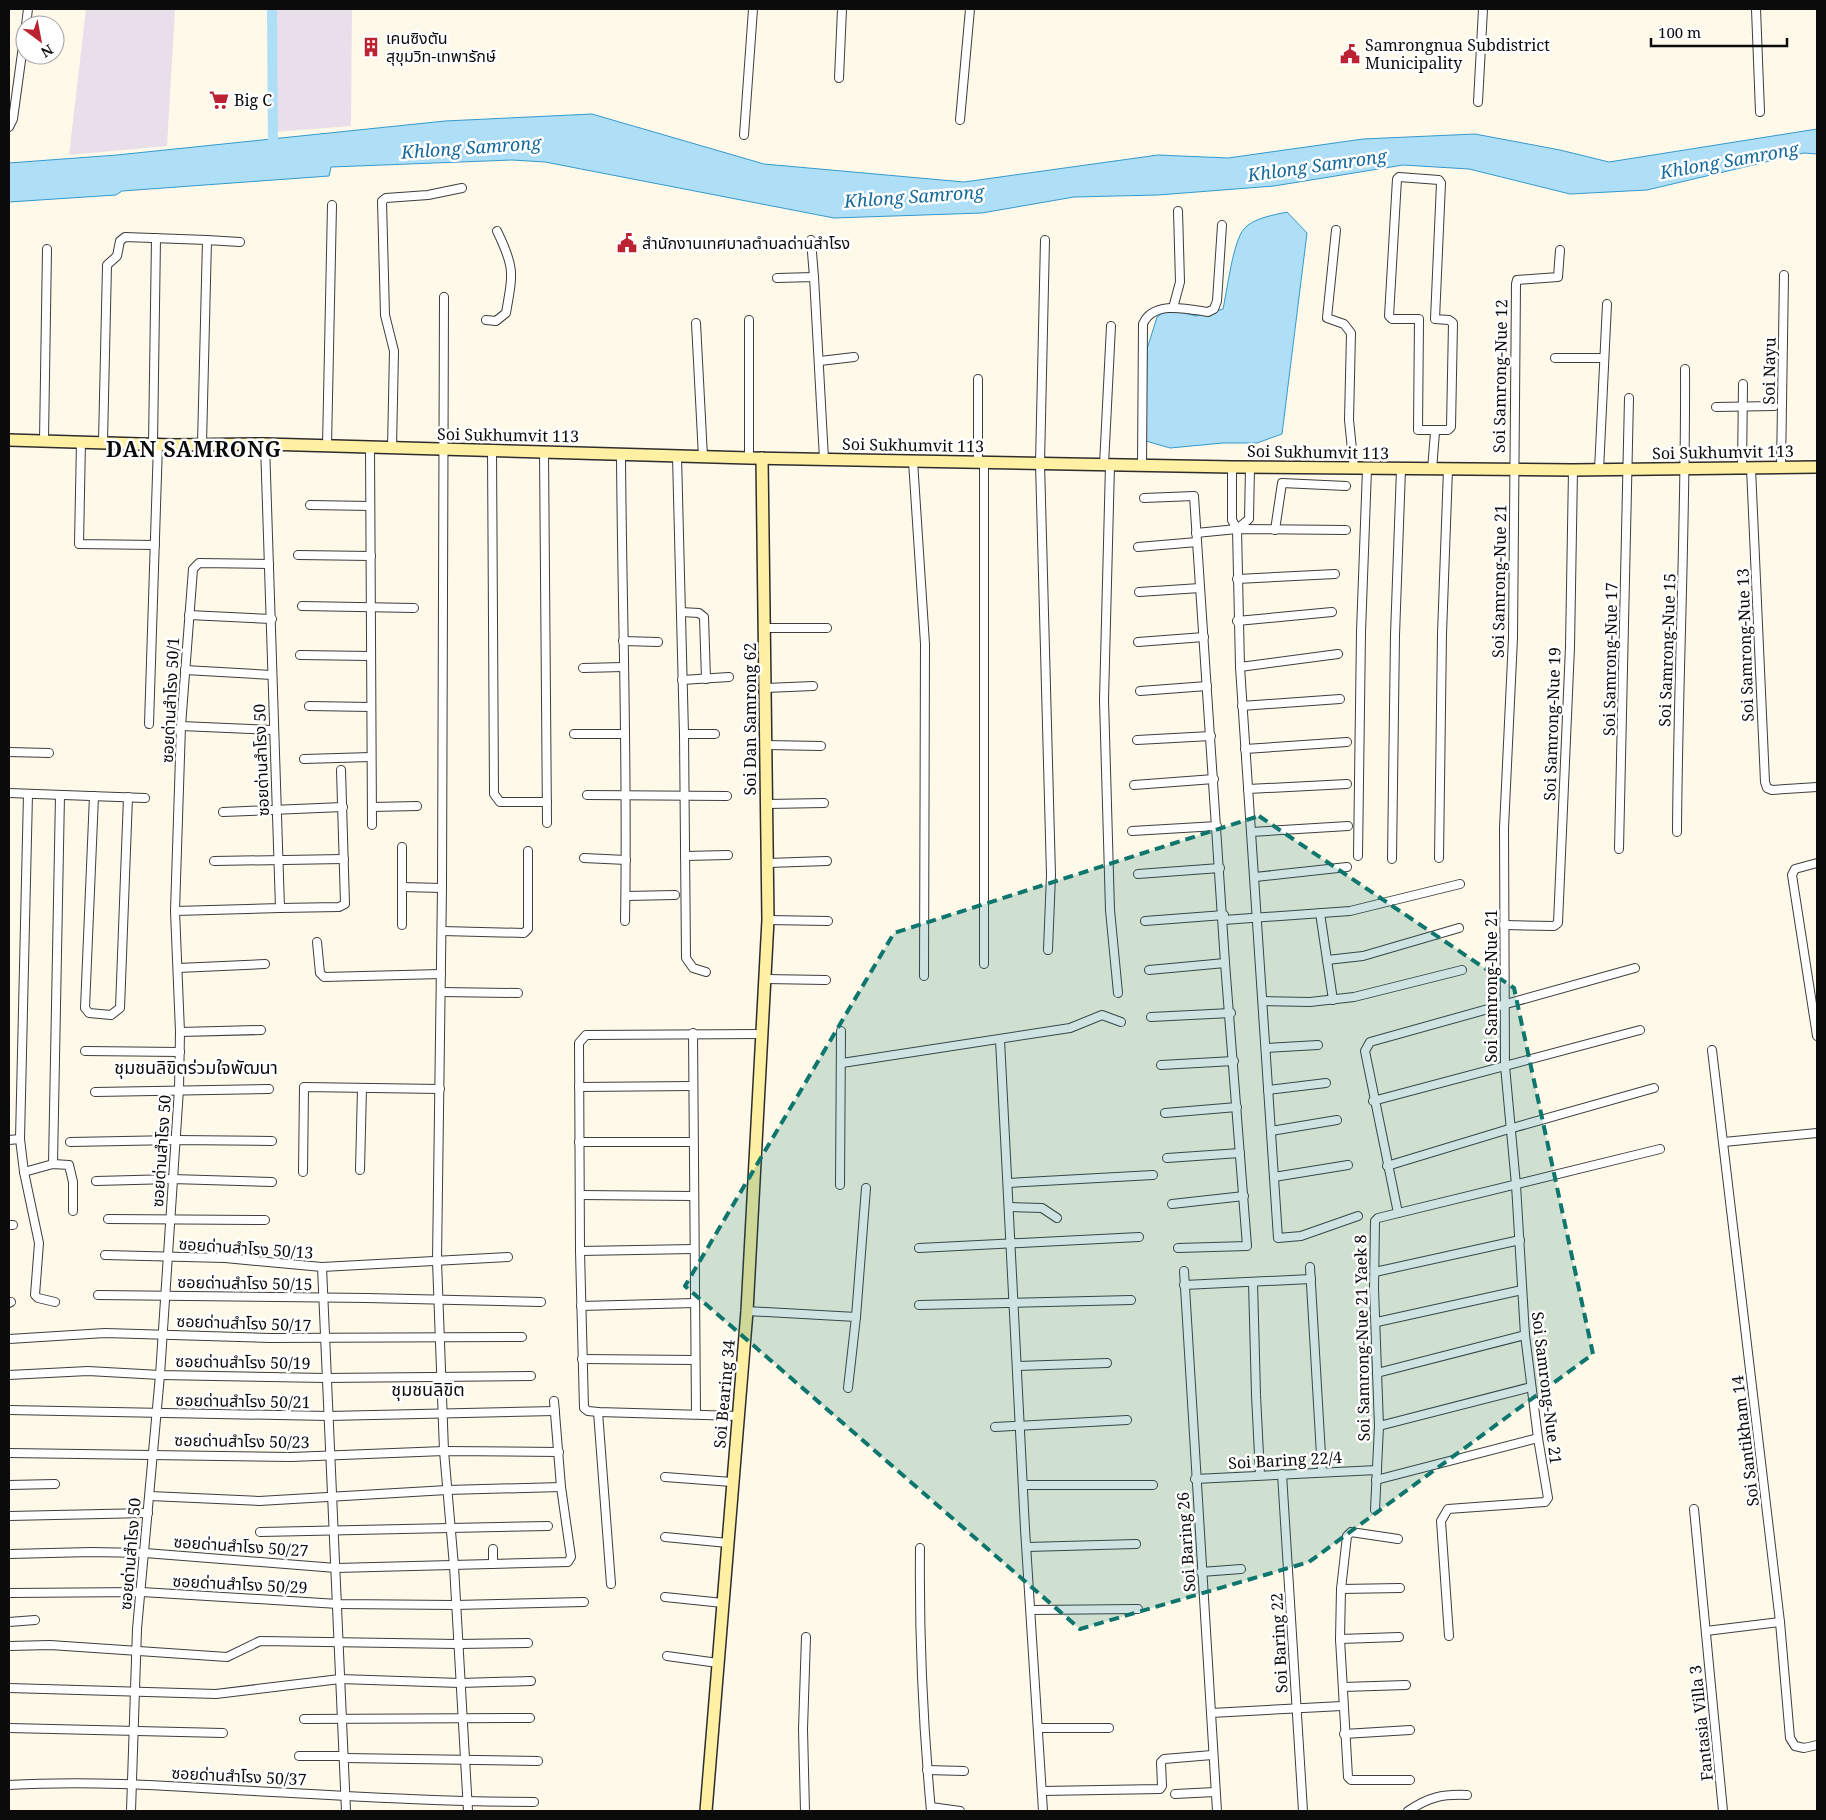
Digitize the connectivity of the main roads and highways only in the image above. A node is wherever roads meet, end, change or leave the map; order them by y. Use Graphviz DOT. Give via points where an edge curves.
graph roads {
  1 [pos="9,440"];
  2 [pos="762,458"];
  3 [pos="1817,467"];
  4 [pos="765,979"];
  5 [pos="706,1811"];
  1 -- 2 [label="main road, Soi Sukhumvit 113" via="492,449"];
  2 -- 3 [label="main road, Soi Sukhumvit 113" via="1432,470"];
  2 -- 4 [label="main road, Soi Dan Samrong 62" via="768,863"];
  4 -- 5 [label="main road, Soi Bearing 34" via="747,1312"];
}
